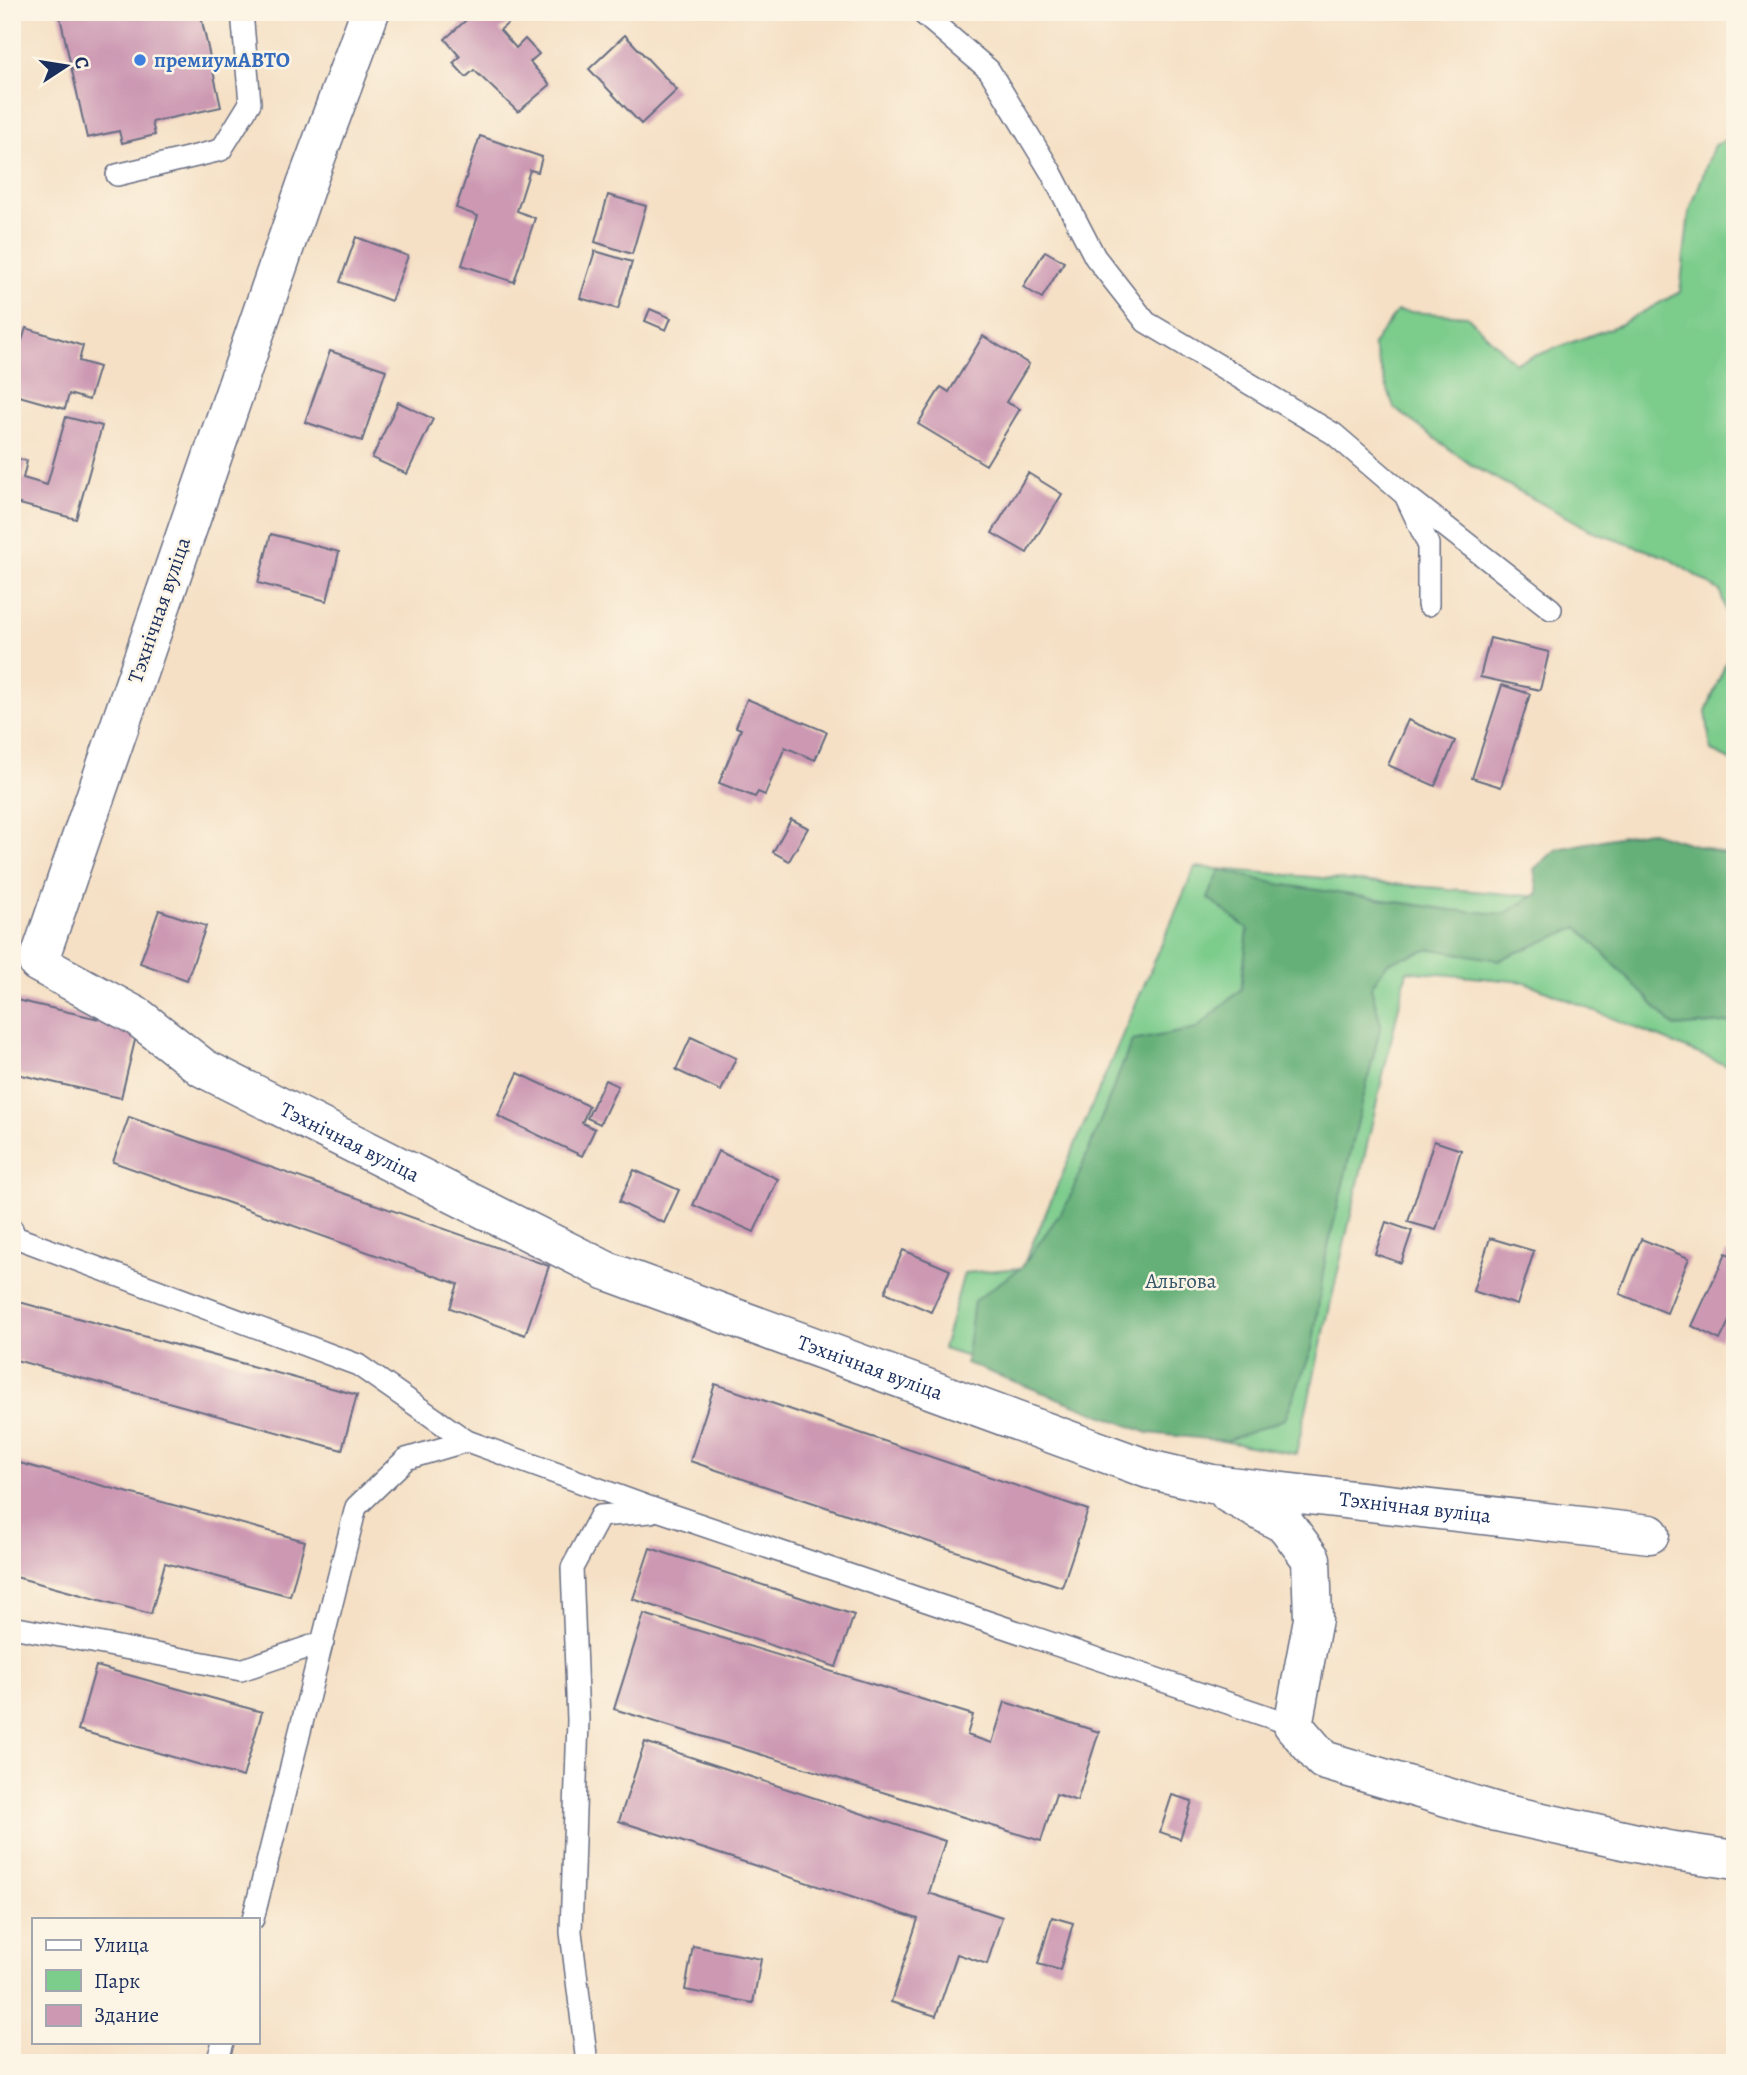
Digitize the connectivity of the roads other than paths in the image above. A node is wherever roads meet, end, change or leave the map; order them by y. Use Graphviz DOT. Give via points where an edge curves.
graph roads {
  1 [pos="242,12"];
  2 [pos="370,12"];
  3 [pos="921,12"];
  4 [pos="117,175"];
  5 [pos="1405,495"];
  6 [pos="1428,605"];
  7 [pos="1551,609"];
  8 [pos="25,958"];
  9 [pos="12,1229"];
  10 [pos="467,1441"];
  11 [pos="1212,1484"];
  12 [pos="660,1511"];
  13 [pos="1650,1534"];
  14 [pos="12,1627"];
  15 [pos="323,1642"];
  16 [pos="1293,1726"];
  17 [pos="1735,1860"];
  18 [pos="253,1918"];
  19 [pos="222,2044"];
  20 [pos="217,2063"];
  21 [pos="587,2063"];
  1 -- 4 [label="lane" via="250,103 221,150"];
  2 -- 8 [label="street, Тэхнічная вуліца"];
  3 -- 5 [label="lane" via="989,70 1051,172 1095,257 1146,322 1334,434"];
  5 -- 6 [label="lane" via="1428,544"];
  5 -- 7 [label="lane"];
  8 -- 11 [label="street, Тэхнічная вуліца" via="138,1017 203,1068 607,1271 1148,1469"];
  9 -- 10 [label="lane" via="15,1237 358,1365"];
  10 -- 12 [label="lane"];
  10 -- 15 [label="lane" via="406,1459 356,1507"];
  11 -- 13 [label="street, Тэхнічная вуліца"];
  11 -- 16 [label="street" via="1286,1525 1311,1559 1313,1619"];
  12 -- 16 [label="lane"];
  12 -- 21 [label="lane" via="600,1516 572,1568 578,1720 571,1932"];
  14 -- 15 [label="lane" via="241,1670"];
  15 -- 18 [label="lane"];
  16 -- 17 [label="street" via="1323,1760 1497,1812"];
  19 -- 20 [label="lane"];
}
